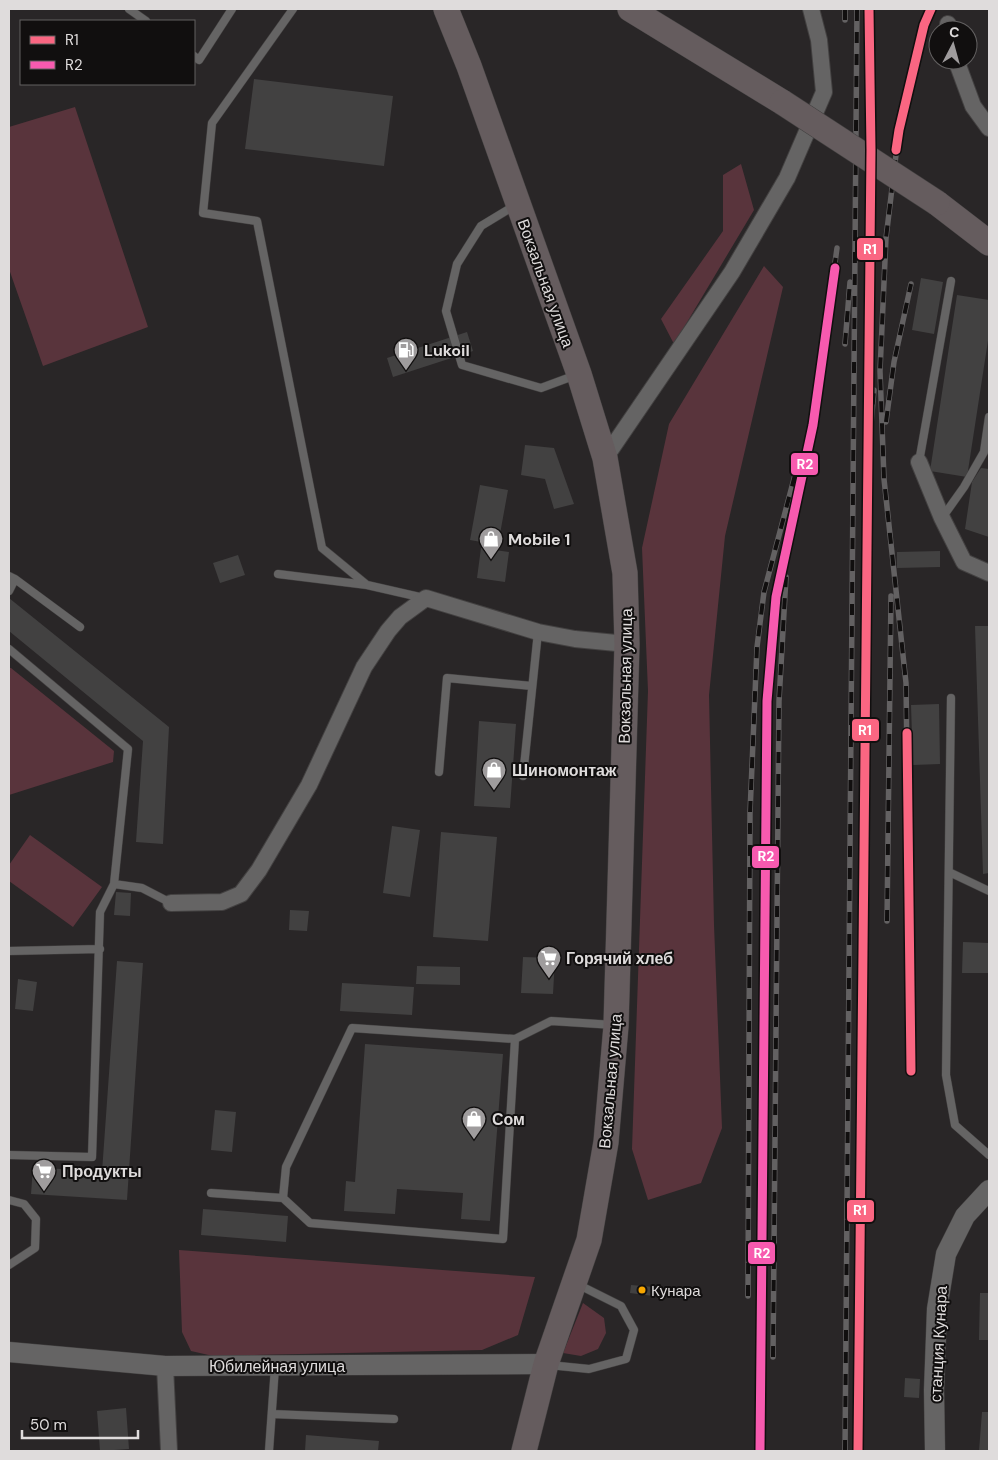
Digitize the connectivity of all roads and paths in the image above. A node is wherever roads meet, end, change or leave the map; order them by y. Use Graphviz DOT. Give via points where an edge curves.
graph roads {
  1 [pos="129,9"];
  2 [pos="232,9"];
  3 [pos="293,9"];
  4 [pos="446,9"];
  5 [pos="630,9"];
  6 [pos="812,9"];
  7 [pos="145,20"];
  8 [pos="195,57"];
  9 [pos="960,70"];
  10 [pos="989,128"];
  11 [pos="518,203"];
  12 [pos="989,243"];
  13 [pos="951,281"];
  14 [pos="579,374"];
  15 [pos="989,417"];
  16 [pos="605,458"];
  17 [pos="919,462"];
  18 [pos="942,518"];
  19 [pos="989,573"];
  20 [pos="278,574"];
  21 [pos="12,577"];
  22 [pos="367,585"];
  23 [pos="9,591"];
  24 [pos="426,598"];
  25 [pos="80,627"];
  26 [pos="538,632"];
  27 [pos="627,644"];
  28 [pos="9,650"];
  29 [pos="532,686"];
  30 [pos="951,698"];
  31 [pos="438,772"];
  32 [pos="523,776"];
  33 [pos="948,872"];
  34 [pos="114,884"];
  35 [pos="989,891"];
  36 [pos="171,903"];
  37 [pos="100,949"];
  38 [pos="9,951"];
  39 [pos="616,1026"];
  40 [pos="515,1038"];
  41 [pos="9,1155"];
  42 [pos="989,1156"];
  43 [pos="989,1190"];
  44 [pos="211,1194"];
  45 [pos="283,1198"];
  46 [pos="9,1200"];
  47 [pos="9,1265"];
  48 [pos="575,1283"];
  49 [pos="9,1352"];
  50 [pos="546,1364"];
  51 [pos="165,1366"];
  52 [pos="275,1367"];
  53 [pos="272,1414"];
  54 [pos="394,1419"];
  55 [pos="169,1451"];
  56 [pos="269,1451"];
  57 [pos="524,1451"];
  58 [pos="935,1451"];
  1 -- 7 [label="lane"];
  2 -- 8 [label="lane" via="199,60"];
  3 -- 22 [label="lane" via="212,123 203,213 257,221 322,548"];
  4 -- 11 [label="main road, Вокзальная улица" via="470,66"];
  5 -- 12 [label="main road, bridge" via="782,102 937,203"];
  6 -- 16 [label="street" via="824,92 787,178 732,272"];
  9 -- 10 [label="street" via="973,106"];
  11 -- 14 [label="main road, Вокзальная улица"];
  11 -- 14 [label="lane" via="481,226 457,264 446,311 462,365 541,388"];
  13 -- 17 [label="lane"];
  14 -- 16 [label="main road, Вокзальная улица"];
  15 -- 18 [label="lane" via="984,452"];
  16 -- 27 [label="main road, Вокзальная улица" via="625,573"];
  17 -- 18 [label="street"];
  18 -- 19 [label="street" via="964,562"];
  20 -- 22 [label="lane"];
  21 -- 23 [label="lane"];
  21 -- 25 [label="lane"];
  22 -- 24 [label="lane"];
  24 -- 26 [label="street"];
  24 -- 36 [label="street" via="400,617 364,666 309,785 259,870 241,894 222,902"];
  26 -- 27 [label="street"];
  26 -- 29 [label="lane"];
  27 -- 39 [label="main road, Вокзальная улица"];
  28 -- 34 [label="lane" via="128,749"];
  29 -- 31 [label="lane" via="447,678"];
  29 -- 32 [label="lane"];
  30 -- 33 [label="lane"];
  33 -- 35 [label="lane"];
  33 -- 42 [label="lane" via="946,1075 955,1125"];
  34 -- 36 [label="lane" via="142,888"];
  34 -- 37 [label="lane" via="100,912"];
  37 -- 38 [label="lane"];
  37 -- 41 [label="lane" via="92,1157"];
  39 -- 40 [label="lane" via="551,1021"];
  39 -- 48 [label="main road, Вокзальная улица" via="600,1186 589,1240"];
  40 -- 45 [label="lane" via="352,1028 286,1167"];
  40 -- 45 [label="lane" via="503,1239 310,1224"];
  43 -- 58 [label="street, станция Кунара" via="965,1216 946,1254 937,1309"];
  44 -- 45 [label="lane"];
  46 -- 47 [label="lane" via="24,1204 36,1219 35,1248"];
  48 -- 50 [label="main road, Вокзальная улица"];
  48 -- 50 [label="lane" via="621,1306 634,1330 626,1359 589,1369"];
  49 -- 51 [label="street, Юбилейная улица"];
  50 -- 52 [label="street, Юбилейная улица"];
  50 -- 57 [label="main road, Вокзальная улица"];
  51 -- 52 [label="street, Юбилейная улица"];
  51 -- 55 [label="street"];
  52 -- 53 [label="lane"];
  53 -- 54 [label="lane"];
  53 -- 56 [label="lane"];
}
